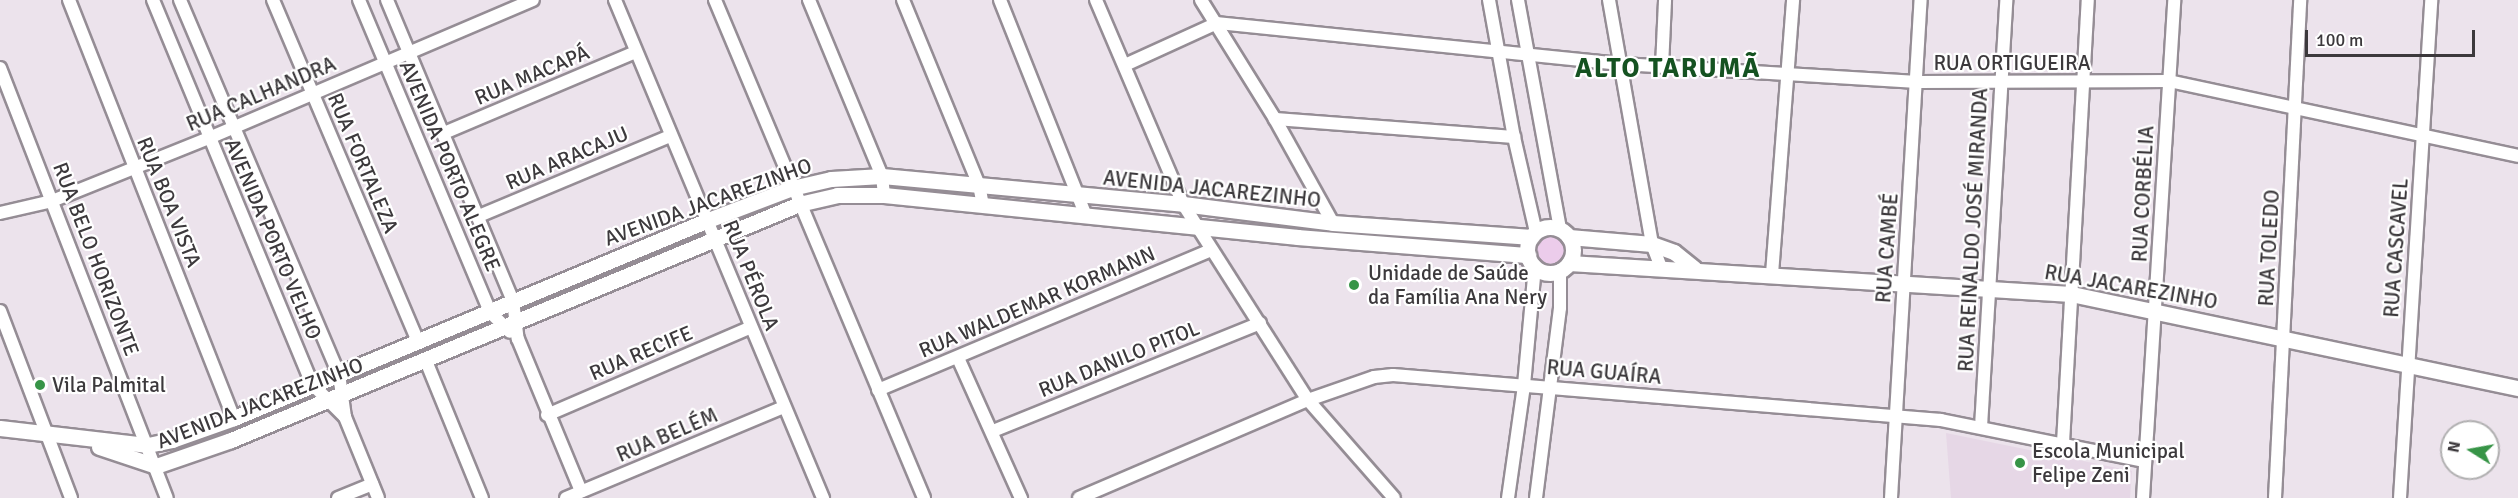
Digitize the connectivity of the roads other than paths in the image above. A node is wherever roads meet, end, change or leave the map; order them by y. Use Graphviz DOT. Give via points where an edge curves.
graph roads {
  1 [pos="69,0"];
  2 [pos="153,0"];
  3 [pos="180,0"];
  4 [pos="273,0"];
  5 [pos="359,0"];
  6 [pos="387,0"];
  7 [pos="533,0"];
  8 [pos="615,0"];
  9 [pos="716,0"];
  10 [pos="809,0"];
  11 [pos="903,0"];
  12 [pos="1000,0"];
  13 [pos="1096,0"];
  14 [pos="1201,0"];
  15 [pos="1489,0"];
  16 [pos="1518,0"];
  17 [pos="1609,0"];
  18 [pos="1665,0"];
  19 [pos="1793,0"];
  20 [pos="1921,0"];
  21 [pos="2006,0"];
  22 [pos="2088,0"];
  23 [pos="2174,0"];
  24 [pos="2300,0"];
  25 [pos="2431,0"];
  26 [pos="1217,23"];
  27 [pos="636,52"];
  28 [pos="1499,52"];
  29 [pos="410,53"];
  30 [pos="1528,54"];
  31 [pos="386,63"];
  32 [pos="1622,64"];
  33 [pos="1125,65"];
  34 [pos="1662,67"];
  35 [pos="0,68"];
  36 [pos="1788,72"];
  37 [pos="2169,81"];
  38 [pos="1917,82"];
  39 [pos="2001,84"];
  40 [pos="2083,84"];
  41 [pos="311,93"];
  42 [pos="2294,108"];
  43 [pos="1275,119"];
  44 [pos="234,127"];
  45 [pos="444,133"];
  46 [pos="2423,133"];
  47 [pos="670,136"];
  48 [pos="1514,137"];
  49 [pos="209,138"];
  50 [pos="2518,156"];
  51 [pos="134,168"];
  52 [pos="882,177"];
  53 [pos="979,185"];
  54 [pos="792,188"];
  55 [pos="884,195"];
  56 [pos="1080,196"];
  57 [pos="52,201"];
  58 [pos="799,204"];
  59 [pos="1183,204"];
  60 [pos="983,205"];
  61 [pos="0,213"];
  62 [pos="479,216"];
  63 [pos="1086,216"];
  64 [pos="708,220"];
  65 [pos="1333,223"];
  66 [pos="1197,226"];
  67 [pos="1565,233"];
  68 [pos="1534,234"];
  69 [pos="716,240"];
  70 [pos="1652,244"];
  71 [pos="1211,250"];
  72 [pos="1531,261"];
  73 [pos="1564,266"];
  74 [pos="1661,267"];
  75 [pos="1694,268"];
  76 [pos="1772,274"];
  77 [pos="1904,285"];
  78 [pos="1991,288"];
  79 [pos="2071,294"];
  80 [pos="513,301"];
  81 [pos="2157,310"];
  82 [pos="490,312"];
  83 [pos="1,316"];
  84 [pos="1260,323"];
  85 [pos="511,325"];
  86 [pos="750,327"];
  87 [pos="2284,339"];
  88 [pos="418,341"];
  89 [pos="958,358"];
  90 [pos="426,361"];
  91 [pos="2408,364"];
  92 [pos="339,374"];
  93 [pos="312,384"];
  94 [pos="1524,385"];
  95 [pos="1552,388"];
  96 [pos="2518,388"];
  97 [pos="878,390"];
  98 [pos="334,397"];
  99 [pos="1308,400"];
  100 [pos="784,407"];
  101 [pos="547,415"];
  102 [pos="1895,415"];
  103 [pos="234,418"];
  104 [pos="1981,427"];
  105 [pos="0,428"];
  106 [pos="993,431"];
  107 [pos="46,434"];
  108 [pos="71,437"];
  109 [pos="2062,443"];
  110 [pos="148,445"];
  111 [pos="2145,461"];
  112 [pos="156,466"];
  113 [pos="372,484"];
  114 [pos="581,491"];
  115 [pos="71,498"];
  116 [pos="167,498"];
  117 [pos="338,498"];
  118 [pos="378,498"];
  119 [pos="482,498"];
  120 [pos="566,498"];
  121 [pos="823,498"];
  122 [pos="924,498"];
  123 [pos="1021,498"];
  124 [pos="1079,498"];
  125 [pos="1394,498"];
  126 [pos="1508,498"];
  127 [pos="1536,498"];
  128 [pos="1891,498"];
  129 [pos="2143,498"];
  130 [pos="2275,498"];
  131 [pos="2400,498"];
  1 -- 51 [label="street, RUA BOA VISTA"];
  2 -- 49 [label="street, AVENIDA PORTO VELHO"];
  3 -- 44 [label="street, AVENIDA PORTO VELHO"];
  4 -- 41 [label="street, RUA FORTALEZA"];
  5 -- 31 [label="street, AVENIDA PORTO ALEGRE"];
  6 -- 29 [label="street, AVENIDA PORTO ALEGRE"];
  7 -- 29 [label="street, RUA CALHANDRA"];
  8 -- 27 [label="street, RUA PÉROLA"];
  9 -- 54 [label="street"];
  10 -- 52 [label="street"];
  11 -- 53 [label="street"];
  12 -- 56 [label="street"];
  13 -- 33 [label="street"];
  14 -- 26 [label="street"];
  15 -- 28 [label="street"];
  16 -- 30 [label="street"];
  17 -- 32 [label="street"];
  18 -- 34 [label="street"];
  19 -- 36 [label="street"];
  20 -- 38 [label="street, RUA CAMBÉ"];
  21 -- 39 [label="street, RUA REINALDO JOSÉ MIRANDA"];
  22 -- 40 [label="street"];
  23 -- 37 [label="street, RUA CORBÉLIA"];
  24 -- 42 [label="street, RUA TOLEDO"];
  25 -- 46 [label="street, RUA CASCAVEL"];
  26 -- 28 [label="street, RUA ORTIGUEIRA"];
  26 -- 33 [label="street"];
  26 -- 43 [label="street"];
  27 -- 45 [label="street, RUA MACAPÁ"];
  27 -- 47 [label="street, RUA PÉROLA"];
  28 -- 30 [label="street, RUA ORTIGUEIRA"];
  28 -- 48 [label="street"];
  29 -- 31 [label="street, RUA CALHANDRA"];
  29 -- 45 [label="street, AVENIDA PORTO ALEGRE"];
  30 -- 32 [label="street, RUA ORTIGUEIRA"];
  30 -- 67 [label="street"];
  31 -- 41 [label="street, RUA CALHANDRA"];
  31 -- 82 [label="street, AVENIDA PORTO ALEGRE"];
  32 -- 34 [label="street, RUA ORTIGUEIRA"];
  32 -- 70 [label="street"];
  33 -- 59 [label="street"];
  34 -- 36 [label="street, RUA ORTIGUEIRA"];
  35 -- 57 [label="street, RUA BELO HORIZONTE"];
  36 -- 38 [label="street, RUA ORTIGUEIRA"];
  36 -- 76 [label="street"];
  37 -- 40 [label="street, RUA ORTIGUEIRA"];
  37 -- 42 [label="street, RUA ORTIGUEIRA"];
  37 -- 81 [label="street, RUA CORBÉLIA"];
  38 -- 39 [label="street, RUA ORTIGUEIRA"];
  38 -- 77 [label="street, RUA CAMBÉ"];
  39 -- 40 [label="street, RUA ORTIGUEIRA"];
  39 -- 78 [label="street, RUA REINALDO JOSÉ MIRANDA"];
  40 -- 79 [label="street"];
  41 -- 44 [label="street, RUA CALHANDRA"];
  41 -- 88 [label="street, RUA FORTALEZA"];
  42 -- 46 [label="street, RUA ORTIGUEIRA"];
  42 -- 87 [label="street, RUA TOLEDO"];
  43 -- 48 [label="street"];
  43 -- 65 [label="street"];
  44 -- 49 [label="street, RUA CALHANDRA"];
  44 -- 92 [label="street, AVENIDA PORTO VELHO"];
  45 -- 62 [label="street, AVENIDA PORTO ALEGRE"];
  46 -- 50 [label="street, RUA ORTIGUEIRA"];
  46 -- 91 [label="street, RUA CASCAVEL"];
  47 -- 62 [label="street, RUA ARACAJU"];
  47 -- 64 [label="street, RUA PÉROLA"];
  48 -- 68 [label="street"];
  49 -- 51 [label="street, RUA CALHANDRA"];
  49 -- 93 [label="street, AVENIDA PORTO VELHO"];
  51 -- 57 [label="street, RUA CALHANDRA"];
  51 -- 103 [label="street, RUA BOA VISTA"];
  52 -- 53 [label="street, AVENIDA JACAREZINHO"];
  52 -- 54 [label="street, AVENIDA JACAREZINHO" via="831,179"];
  52 -- 55 [label="street"];
  53 -- 56 [label="street, AVENIDA JACAREZINHO"];
  53 -- 60 [label="street"];
  54 -- 58 [label="street"];
  54 -- 64 [label="street, AVENIDA JACAREZINHO"];
  55 -- 58 [label="street, AVENIDA JACAREZINHO" via="837,195"];
  55 -- 60 [label="street, AVENIDA JACAREZINHO"];
  56 -- 59 [label="street, AVENIDA JACAREZINHO"];
  56 -- 63 [label="street"];
  57 -- 61 [label="street, RUA CALHANDRA"];
  57 -- 110 [label="street, RUA BELO HORIZONTE"];
  58 -- 69 [label="street, AVENIDA JACAREZINHO"];
  58 -- 97 [label="street"];
  59 -- 65 [label="street, AVENIDA JACAREZINHO"];
  59 -- 66 [label="street"];
  60 -- 63 [label="street, AVENIDA JACAREZINHO"];
  62 -- 80 [label="street, AVENIDA PORTO ALEGRE"];
  63 -- 66 [label="street, AVENIDA JACAREZINHO"];
  64 -- 69 [label="street, RUA PÉROLA"];
  64 -- 80 [label="street, AVENIDA JACAREZINHO"];
  65 -- 68 [label="street, AVENIDA JACAREZINHO"];
  66 -- 71 [label="street"];
  66 -- 72 [label="street, AVENIDA JACAREZINHO"];
  67 -- 68 [label="street" via="1548,227"];
  67 -- 70 [label="street"];
  67 -- 73 [label="street" via="1573,250"];
  68 -- 72 [label="street"];
  69 -- 85 [label="street, AVENIDA JACAREZINHO"];
  69 -- 86 [label="street, RUA PÉROLA"];
  70 -- 74 [label="street"];
  70 -- 75 [label="street" via="1674,252"];
  71 -- 84 [label="street"];
  71 -- 89 [label="street, RUA WALDEMAR KORMANN"];
  72 -- 73 [label="street" via="1549,272"];
  72 -- 94 [label="street"];
  73 -- 74 [label="street, RUA JACAREZINHO"];
  73 -- 95 [label="street"];
  74 -- 75 [label="street, RUA JACAREZINHO"];
  75 -- 76 [label="street, RUA JACAREZINHO"];
  76 -- 77 [label="street, RUA JACAREZINHO"];
  77 -- 78 [label="street, RUA JACAREZINHO"];
  77 -- 102 [label="street, RUA CAMBÉ"];
  78 -- 79 [label="street, RUA JACAREZINHO"];
  78 -- 104 [label="street, RUA REINALDO JOSÉ MIRANDA"];
  79 -- 81 [label="street, RUA JACAREZINHO"];
  79 -- 109 [label="street"];
  80 -- 82 [label="street, AVENIDA JACAREZINHO"];
  80 -- 85 [label="street, AVENIDA PORTO ALEGRE"];
  81 -- 87 [label="street, RUA JACAREZINHO"];
  81 -- 111 [label="street, RUA CORBÉLIA"];
  82 -- 85 [label="street, AVENIDA PORTO ALEGRE"];
  82 -- 88 [label="street, AVENIDA JACAREZINHO"];
  83 -- 107 [label="street"];
  84 -- 99 [label="street"];
  84 -- 106 [label="street, RUA DANILO PITOL"];
  85 -- 90 [label="street, AVENIDA JACAREZINHO"];
  85 -- 101 [label="street, AVENIDA PORTO ALEGRE"];
  86 -- 100 [label="street, RUA PÉROLA"];
  86 -- 101 [label="street, RUA RECIFE"];
  87 -- 91 [label="street, RUA JACAREZINHO"];
  87 -- 130 [label="street, RUA TOLEDO"];
  88 -- 92 [label="street, AVENIDA JACAREZINHO"];
  89 -- 97 [label="street, RUA WALDEMAR KORMANN"];
  89 -- 106 [label="street"];
  90 -- 98 [label="street, AVENIDA JACAREZINHO"];
  90 -- 119 [label="street"];
  91 -- 96 [label="street, RUA JACAREZINHO"];
  91 -- 131 [label="street, RUA CASCAVEL"];
  92 -- 93 [label="street, AVENIDA JACAREZINHO"];
  92 -- 98 [label="street, AVENIDA PORTO VELHO"];
  93 -- 98 [label="street, AVENIDA PORTO VELHO"];
  93 -- 103 [label="street, AVENIDA JACAREZINHO"];
  94 -- 95 [label="street, RUA GUAÍRA"];
  94 -- 99 [label="street, RUA GUAÍRA" via="1393,375 1367,379"];
  94 -- 126 [label="street"];
  95 -- 102 [label="street, RUA GUAÍRA"];
  95 -- 127 [label="street"];
  97 -- 122 [label="street"];
  98 -- 112 [label="street, AVENIDA JACAREZINHO"];
  98 -- 113 [label="street, AVENIDA PORTO VELHO"];
  99 -- 124 [label="street, RUA GUAÍRA"];
  99 -- 125 [label="street"];
  100 -- 114 [label="street, RUA BELÉM"];
  100 -- 121 [label="street, RUA PÉROLA"];
  101 -- 114 [label="street, AVENIDA PORTO ALEGRE"];
  102 -- 104 [label="street, RUA GUAÍRA"];
  102 -- 128 [label="street, RUA CAMBÉ"];
  103 -- 110 [label="street, AVENIDA JACAREZINHO"];
  104 -- 109 [label="street, RUA GUAÍRA"];
  105 -- 107 [label="street"];
  106 -- 123 [label="street"];
  107 -- 108 [label="street"];
  107 -- 115 [label="street"];
  108 -- 110 [label="street"];
  108 -- 112 [label="street"];
  109 -- 111 [label="street, RUA GUAÍRA"];
  110 -- 112 [label="street, RUA BELO HORIZONTE"];
  111 -- 129 [label="street, RUA CORBÉLIA"];
  112 -- 116 [label="street, RUA BELO HORIZONTE"];
  113 -- 117 [label="street"];
  113 -- 118 [label="street, AVENIDA PORTO VELHO"];
  114 -- 120 [label="street, RUA BELÉM"];
}
